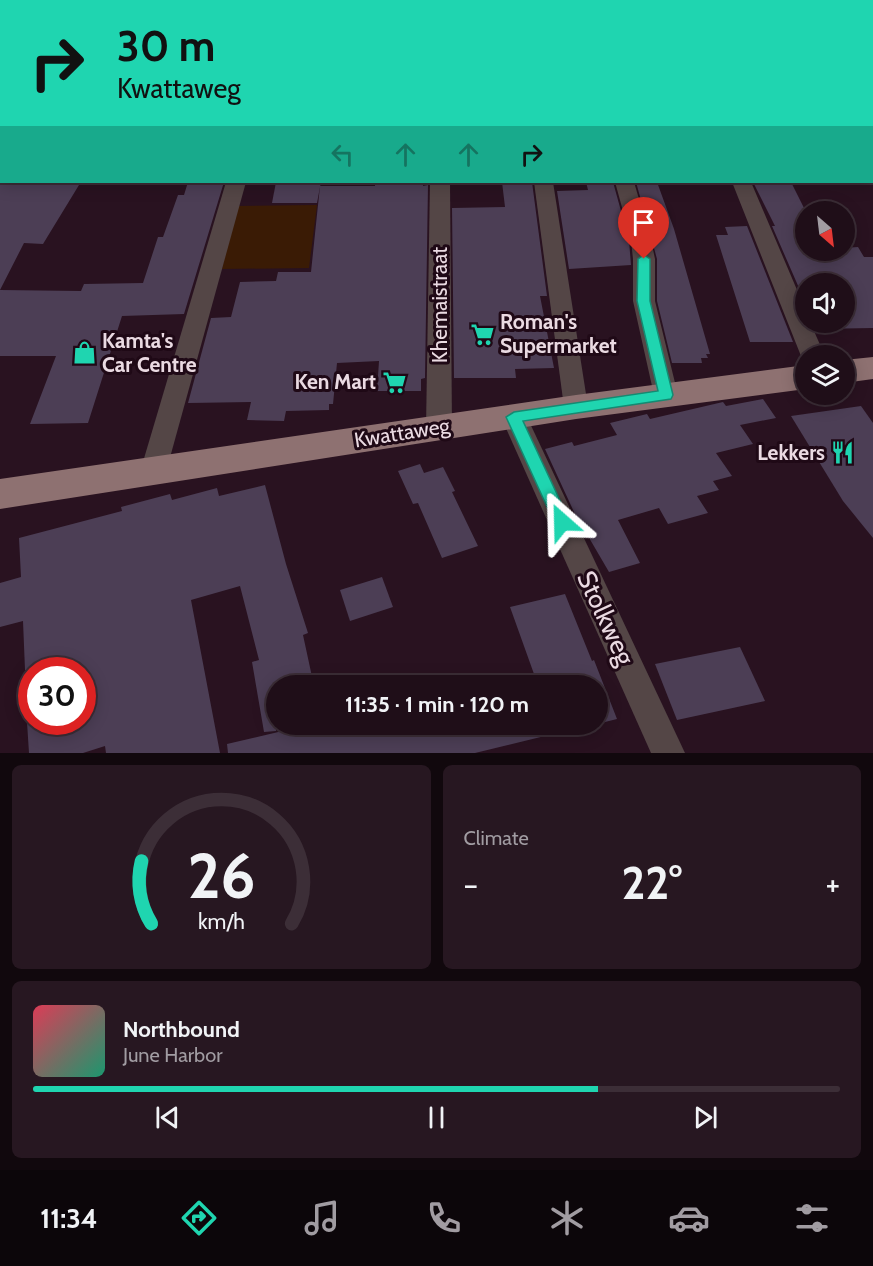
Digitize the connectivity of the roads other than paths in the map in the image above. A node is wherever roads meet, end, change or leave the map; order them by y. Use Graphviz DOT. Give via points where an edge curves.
graph roads {
  1 [pos="236,183"];
  2 [pos="440,183"];
  3 [pos="543,183"];
  4 [pos="624,183"];
  5 [pos="741,183"];
  6 [pos="808,345"];
  7 [pos="873,368"];
  8 [pos="855,370"];
  9 [pos="795,378"];
  10 [pos="666,395"];
  11 [pos="576,407"];
  12 [pos="514,417"];
  13 [pos="439,428"];
  14 [pos="153,472"];
  15 [pos="0,494"];
  16 [pos="668,753"];
  1 -- 14 [label="street"];
  2 -- 13 [label="street, Khemaistraat"];
  3 -- 11 [label="street"];
  4 -- 10 [label="street" via="641,240 644,301"];
  5 -- 6 [label="street"];
  7 -- 8 [label="main road"];
  9 -- 10 [label="main road, Kwattaweg"];
  10 -- 11 [label="main road, Kwattaweg"];
  11 -- 12 [label="main road, Kwattaweg"];
  12 -- 13 [label="main road, Kwattaweg"];
  12 -- 16 [label="street, Stolkweg"];
  13 -- 14 [label="main road, Kwattaweg"];
  14 -- 15 [label="main road, Kwattaweg"];
}
